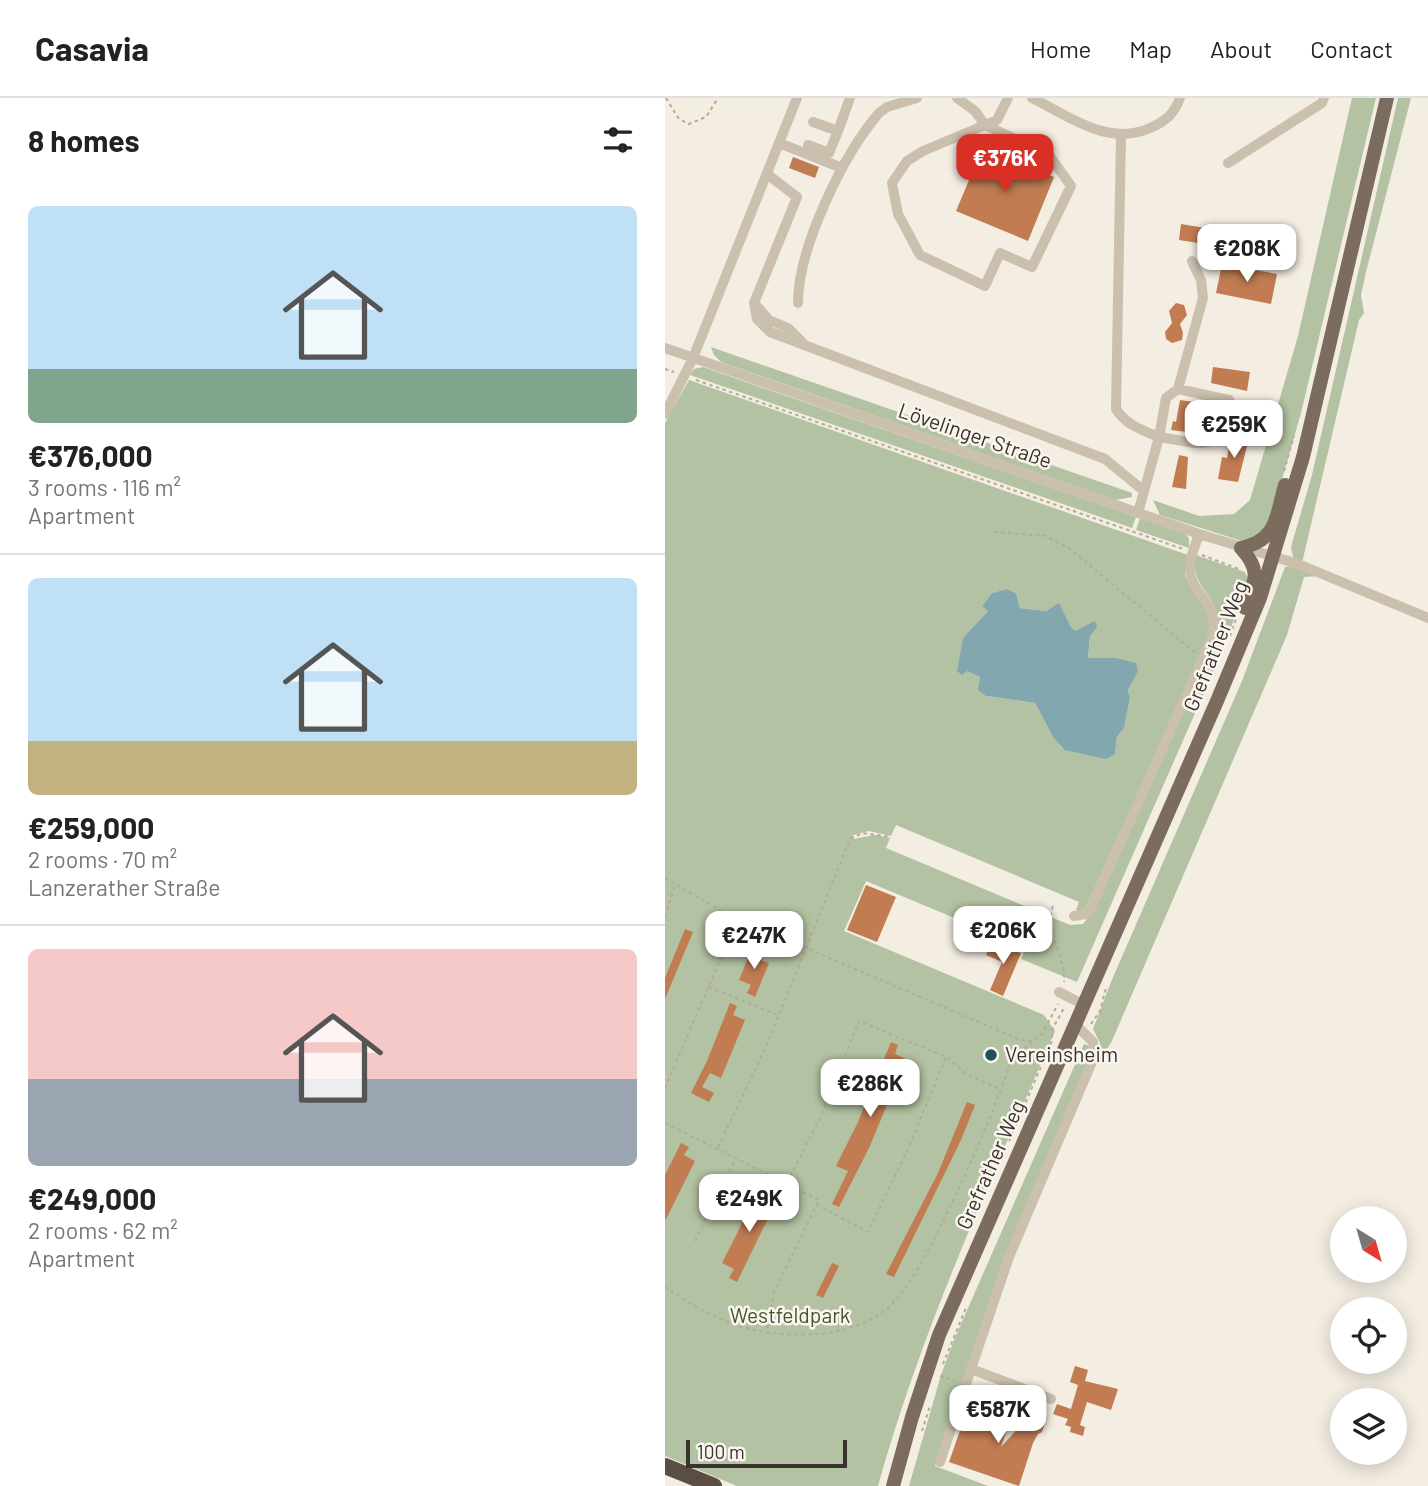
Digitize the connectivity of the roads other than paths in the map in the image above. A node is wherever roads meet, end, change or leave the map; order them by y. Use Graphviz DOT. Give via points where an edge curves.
graph roads {
  1 [pos="797,98"];
  2 [pos="850,98"];
  3 [pos="917,98"];
  4 [pos="957,98"];
  5 [pos="1008,98"];
  6 [pos="1031,98"];
  7 [pos="1180,98"];
  8 [pos="1324,98"];
  9 [pos="1387,98"];
  10 [pos="813,122"];
  11 [pos="985,125"];
  12 [pos="838,131"];
  13 [pos="1121,136"];
  14 [pos="779,143"];
  15 [pos="808,145"];
  16 [pos="1229,163"];
  17 [pos="842,168"];
  18 [pos="767,174"];
  19 [pos="1192,261"];
  20 [pos="798,303"];
  21 [pos="665,348"];
  22 [pos="693,358"];
  23 [pos="1178,389"];
  24 [pos="665,414"];
  25 [pos="1159,437"];
  26 [pos="1303,457"];
  27 [pos="1144,491"];
  28 [pos="1138,513"];
  29 [pos="1199,534"];
  30 [pos="1245,553"];
  31 [pos="1274,558"];
  32 [pos="1428,618"];
  33 [pos="1217,701"];
  34 [pos="1074,915"];
  35 [pos="1061,993"];
  36 [pos="1084,1005"];
  37 [pos="1080,1029"];
  38 [pos="971,1369"];
  39 [pos="1051,1399"];
  40 [pos="940,1462"];
  41 [pos="665,1466"];
  42 [pos="714,1486"];
  43 [pos="893,1486"];
  1 -- 14 [label="street"];
  2 -- 12 [label="street"];
  3 -- 17 [label="street" via="879,113"];
  4 -- 11 [label="street"];
  5 -- 11 [label="street" via="997,120"];
  6 -- 13 [label="street" via="1102,133"];
  7 -- 13 [label="street" via="1167,120"];
  8 -- 16 [label="street"];
  9 -- 26 [label="main road, Grefrather Weg"];
  10 -- 12 [label="street"];
  11 -- 11 [label="street" via="923,151 907,161 892,183 898,214 920,255 985,286 1000,253 1032,267 1071,186 1049,155"];
  12 -- 15 [label="street" via="829,153"];
  13 -- 25 [label="street" via="1116,409 1132,425"];
  14 -- 17 [label="street"];
  14 -- 18 [label="street"];
  17 -- 20 [label="street" via="801,269"];
  18 -- 22 [label="street"];
  18 -- 27 [label="street" via="797,197 754,303 769,320 788,328 803,343 1105,459"];
  19 -- 23 [label="street" via="1203,298"];
  21 -- 22 [label="street, Lövelinger Straße"];
  22 -- 24 [label="street"];
  22 -- 28 [label="street, Lövelinger Straße"];
  23 -- 25 [label="street" via="1166,398"];
  23 -- 25 [label="street" via="1229,400 1234,415 1220,436 1205,444"];
  25 -- 27 [label="street"];
  26 -- 30 [label="main road" via="1286,481 1273,528"];
  26 -- 31 [label="main road, Grefrather Weg"];
  27 -- 28 [label="street"];
  28 -- 29 [label="street, Lövelinger Straße"];
  29 -- 30 [label="street, Lövelinger Straße"];
  29 -- 34 [label="street" via="1190,564 1215,616 1212,638 1091,908 1086,914"];
  30 -- 31 [label="street, Lövelinger Straße"];
  30 -- 33 [label="main road" via="1256,576 1215,686"];
  31 -- 32 [label="street, Lövelinger Straße"];
  31 -- 33 [label="main road, Grefrather Weg"];
  33 -- 36 [label="main road, Grefrather Weg"];
  35 -- 36 [label="street"];
  36 -- 37 [label="main road, Grefrather Weg"];
  37 -- 38 [label="street" via="1095,1046 1094,1057 1013,1247"];
  37 -- 43 [label="main road, Grefrather Weg" via="939,1335"];
  38 -- 39 [label="street"];
  38 -- 40 [label="street"];
  41 -- 42 [label="highway"];
}
